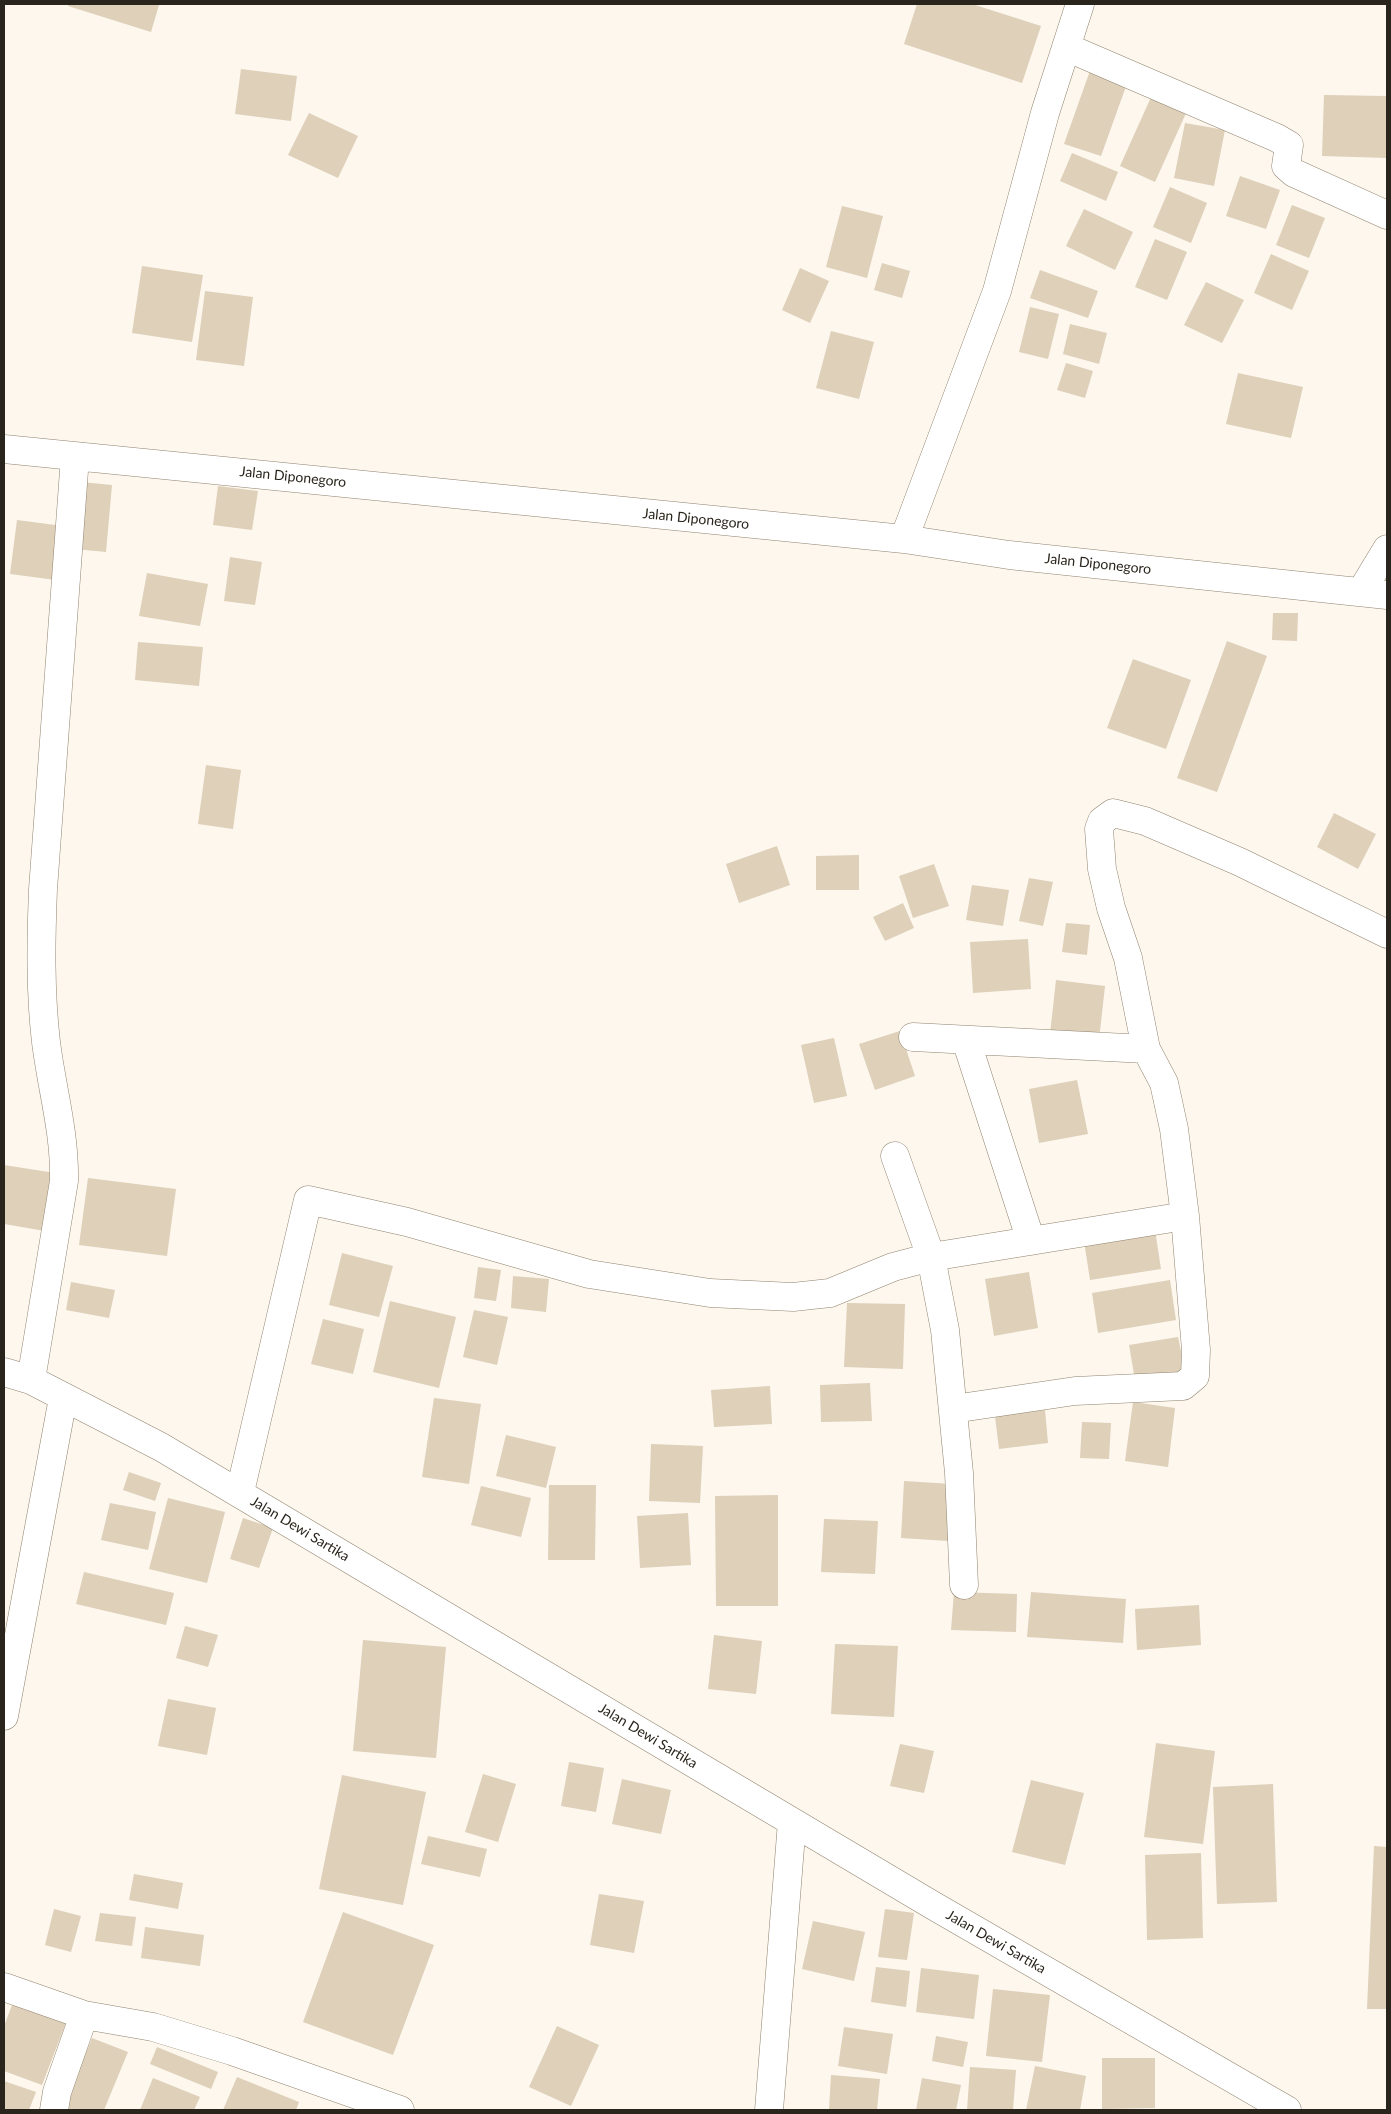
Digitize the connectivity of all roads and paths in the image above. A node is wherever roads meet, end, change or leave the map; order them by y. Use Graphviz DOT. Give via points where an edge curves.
graph roads {
  1 [pos="1080,4"];
  2 [pos="1066,47"];
  3 [pos="1387,215"];
  4 [pos="4,449"];
  5 [pos="75,457"];
  6 [pos="904,539"];
  7 [pos="1387,549"];
  8 [pos="1360,592"];
  9 [pos="1387,595"];
  10 [pos="1387,934"];
  11 [pos="913,1037"];
  12 [pos="966,1040"];
  13 [pos="1146,1049"];
  14 [pos="895,1156"];
  15 [pos="1185,1216"];
  16 [pos="1031,1240"];
  17 [pos="931,1257"];
  18 [pos="4,1372"];
  19 [pos="31,1380"];
  20 [pos="63,1398"];
  21 [pos="953,1410"];
  22 [pos="240,1492"];
  23 [pos="964,1585"];
  24 [pos="4,1716"];
  25 [pos="792,1822"];
  26 [pos="4,1987"];
  27 [pos="84,2015"];
  28 [pos="54,2110"];
  29 [pos="400,2110"];
  30 [pos="769,2110"];
  31 [pos="1287,2110"];
  1 -- 2 [label="street"];
  2 -- 3 [label="street" via="1277,138 1289,145 1286,166 1294,173"];
  2 -- 6 [label="street" via="997,291"];
  4 -- 5 [label="street, Jalan Diponegoro"];
  5 -- 6 [label="street, Jalan Diponegoro"];
  5 -- 19 [label="street" via="40,948 46,1041 65,1149 64,1181"];
  6 -- 8 [label="street, Jalan Diponegoro" via="1010,555"];
  7 -- 8 [label="street"];
  8 -- 9 [label="street, Jalan Diponegoro"];
  10 -- 13 [label="street" via="1145,820 1113,813 1099,829 1102,869 1128,958"];
  11 -- 12 [label="street"];
  12 -- 13 [label="street"];
  12 -- 16 [label="street"];
  13 -- 15 [label="street" via="1164,1083 1174,1129"];
  14 -- 17 [label="street"];
  15 -- 16 [label="street"];
  15 -- 21 [label="street" via="1196,1350 1195,1376 1190,1382 1183,1386 1075,1391"];
  16 -- 17 [label="street"];
  17 -- 21 [label="street" via="945,1330"];
  17 -- 22 [label="street" via="893,1267 830,1293 793,1297 710,1293 588,1274 407,1222 308,1200"];
  18 -- 19 [label="street, Jalan Dewi Sartika"];
  19 -- 20 [label="street, Jalan Dewi Sartika"];
  20 -- 22 [label="street, Jalan Dewi Sartika" via="161,1446"];
  20 -- 24 [label="street"];
  21 -- 23 [label="street"];
  22 -- 25 [label="street, Jalan Dewi Sartika"];
  25 -- 30 [label="street"];
  25 -- 31 [label="street, Jalan Dewi Sartika"];
  26 -- 27 [label="street"];
  27 -- 28 [label="street" via="57,2092"];
  27 -- 29 [label="street" via="170,2032"];
}
